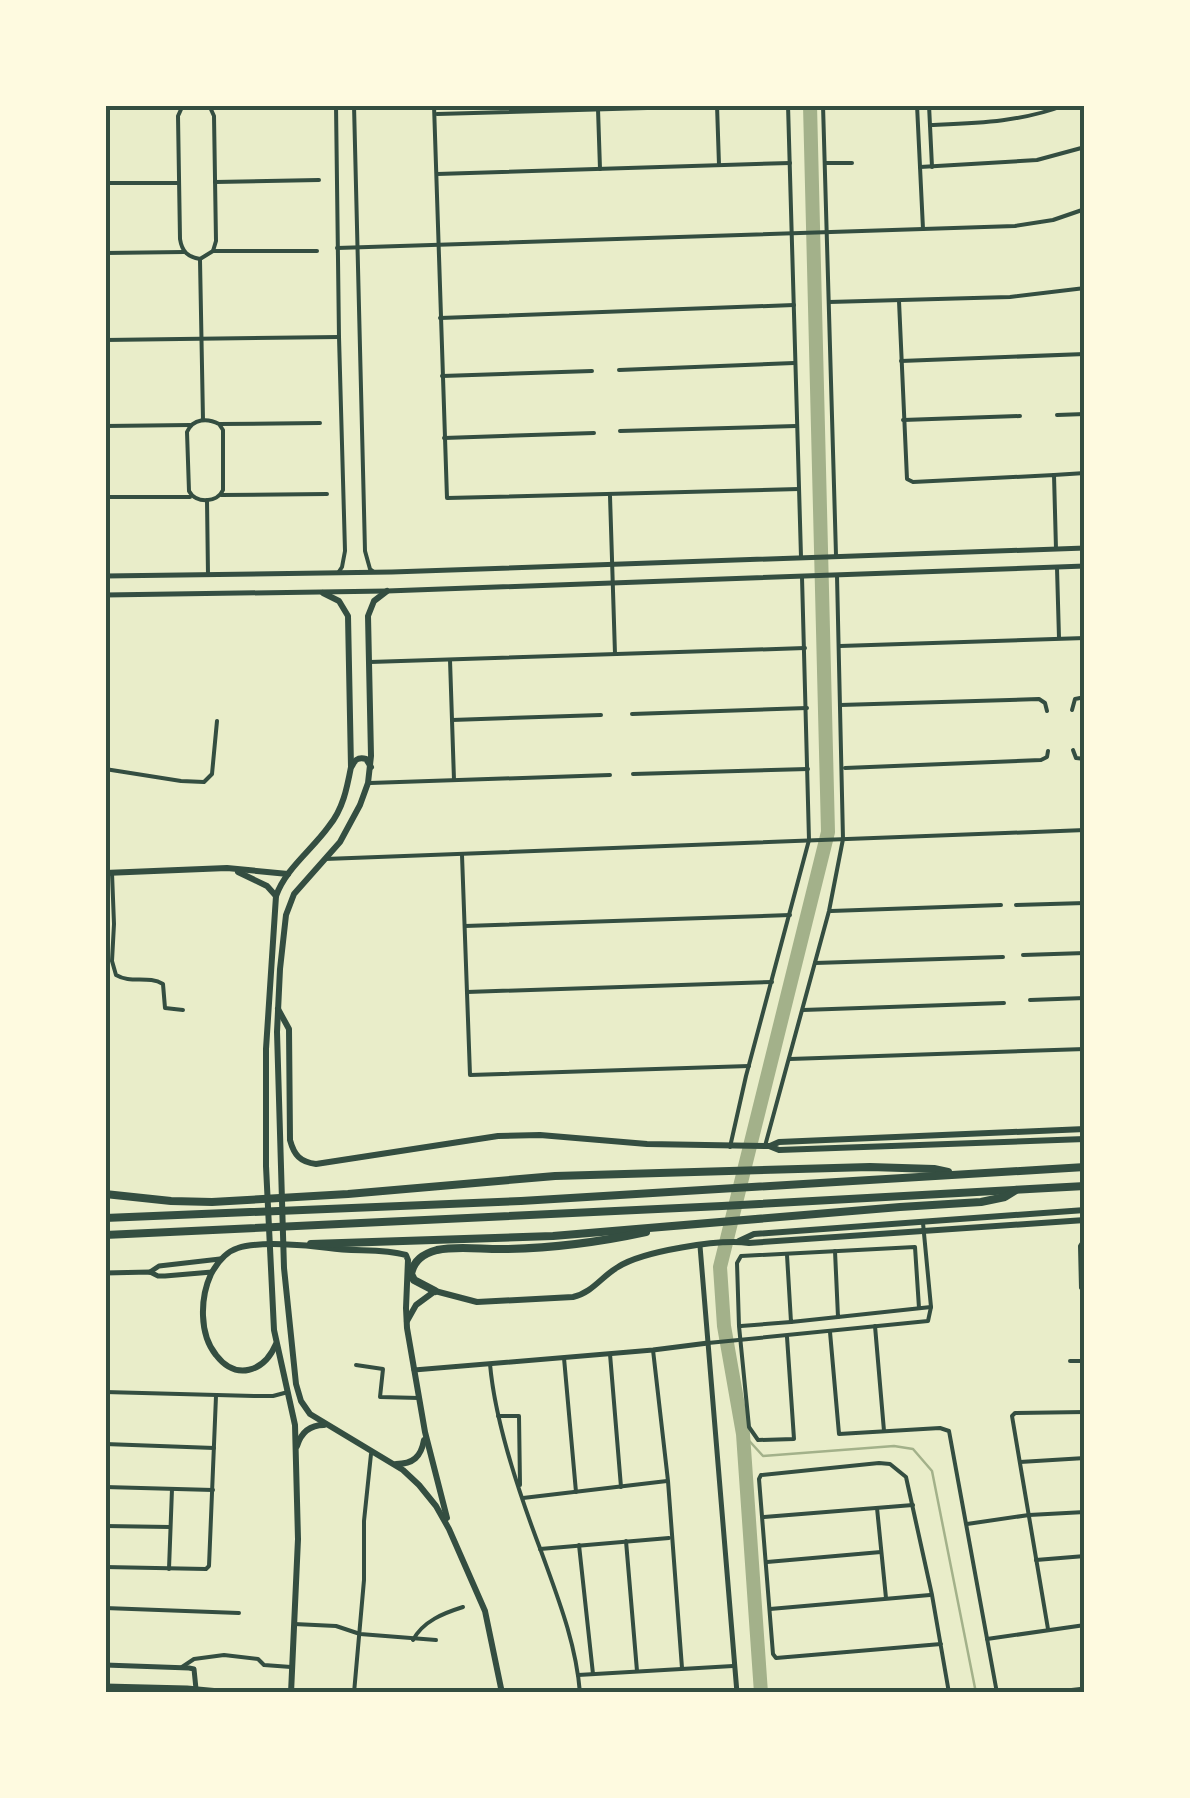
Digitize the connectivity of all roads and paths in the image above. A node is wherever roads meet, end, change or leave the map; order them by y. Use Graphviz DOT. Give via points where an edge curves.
graph roads {
  1 [pos="182,105"];
  2 [pos="209,105"];
  3 [pos="336,105"];
  4 [pos="354,105"];
  5 [pos="434,105"];
  6 [pos="717,105"];
  7 [pos="788,105"];
  8 [pos="823,105"];
  9 [pos="917,105"];
  10 [pos="930,105"];
  11 [pos="1065,105"];
  12 [pos="105,106"];
  13 [pos="598,110"];
  14 [pos="435,114"];
  15 [pos="930,125"];
  16 [pos="1085,147"];
  17 [pos="852,162"];
  18 [pos="790,163"];
  19 [pos="825,163"];
  20 [pos="719,165"];
  21 [pos="932,166"];
  22 [pos="920,167"];
  23 [pos="600,169"];
  24 [pos="436,174"];
  25 [pos="319,180"];
  26 [pos="215,182"];
  27 [pos="105,183"];
  28 [pos="179,183"];
  29 [pos="1085,210"];
  30 [pos="923,229"];
  31 [pos="824,232"];
  32 [pos="795,233"];
  33 [pos="438,244"];
  34 [pos="358,247"];
  35 [pos="337,248"];
  36 [pos="318,250"];
  37 [pos="213,251"];
  38 [pos="184,252"];
  39 [pos="105,253"];
  40 [pos="200,258"];
  41 [pos="1085,288"];
  42 [pos="899,301"];
  43 [pos="829,302"];
  44 [pos="794,305"];
  45 [pos="440,318"];
  46 [pos="339,337"];
  47 [pos="202,339"];
  48 [pos="105,340"];
  49 [pos="1085,354"];
  50 [pos="901,361"];
  51 [pos="796,363"];
  52 [pos="619,370"];
  53 [pos="592,371"];
  54 [pos="442,376"];
  55 [pos="1085,414"];
  56 [pos="1056,415"];
  57 [pos="1020,416"];
  58 [pos="203,420"];
  59 [pos="903,420"];
  60 [pos="320,423"];
  61 [pos="220,424"];
  62 [pos="190,425"];
  63 [pos="105,426"];
  64 [pos="797,426"];
  65 [pos="620,431"];
  66 [pos="594,433"];
  67 [pos="444,438"];
  68 [pos="1085,474"];
  69 [pos="1054,475"];
  70 [pos="799,489"];
  71 [pos="328,494"];
  72 [pos="221,496"];
  73 [pos="610,496"];
  74 [pos="192,497"];
  75 [pos="105,498"];
  76 [pos="207,500"];
  77 [pos="1085,548"];
  78 [pos="1056,550"];
  79 [pos="834,556"];
  80 [pos="804,557"];
  81 [pos="612,565"];
  82 [pos="1085,566"];
  83 [pos="1057,568"];
  84 [pos="338,573"];
  85 [pos="376,573"];
  86 [pos="208,575"];
  87 [pos="835,575"];
  88 [pos="105,576"];
  89 [pos="805,576"];
  90 [pos="613,583"];
  91 [pos="388,592"];
  92 [pos="322,593"];
  93 [pos="105,595"];
  94 [pos="1059,638"];
  95 [pos="1085,638"];
  96 [pos="368,644"];
  97 [pos="349,645"];
  98 [pos="839,646"];
  99 [pos="804,648"];
  100 [pos="616,654"];
  101 [pos="450,660"];
  102 [pos="369,662"];
  103 [pos="1085,697"];
  104 [pos="840,705"];
  105 [pos="806,708"];
  106 [pos="1072,710"];
  107 [pos="1046,711"];
  108 [pos="632,714"];
  109 [pos="601,715"];
  110 [pos="452,720"];
  111 [pos="218,721"];
  112 [pos="1048,750"];
  113 [pos="1073,750"];
  114 [pos="1085,759"];
  115 [pos="351,767"];
  116 [pos="371,767"];
  117 [pos="808,768"];
  118 [pos="842,768"];
  119 [pos="105,769"];
  120 [pos="633,774"];
  121 [pos="610,775"];
  122 [pos="454,780"];
  123 [pos="368,783"];
  124 [pos="1085,830"];
  125 [pos="842,839"];
  126 [pos="812,840"];
  127 [pos="462,856"];
  128 [pos="326,860"];
  129 [pos="227,868"];
  130 [pos="108,873"];
  131 [pos="288,874"];
  132 [pos="276,896"];
  133 [pos="1085,902"];
  134 [pos="1001,905"];
  135 [pos="1016,905"];
  136 [pos="829,911"];
  137 [pos="790,914"];
  138 [pos="465,926"];
  139 [pos="1085,952"];
  140 [pos="1023,954"];
  141 [pos="1003,957"];
  142 [pos="814,964"];
  143 [pos="772,982"];
  144 [pos="467,992"];
  145 [pos="1085,998"];
  146 [pos="1030,1000"];
  147 [pos="1004,1003"];
  148 [pos="277,1008"];
  149 [pos="183,1010"];
  150 [pos="802,1010"];
  151 [pos="1085,1049"];
  152 [pos="788,1059"];
  153 [pos="749,1066"];
  154 [pos="1085,1129"];
  155 [pos="1085,1139"];
  156 [pos="765,1146"];
  157 [pos="733,1147"];
  158 [pos="1085,1167"];
  159 [pos="956,1174"];
  160 [pos="1085,1186"];
  161 [pos="1016,1190"];
  162 [pos="105,1194"];
  163 [pos="1085,1210"];
  164 [pos="105,1218"];
  165 [pos="1085,1220"];
  166 [pos="670,1226"];
  167 [pos="923,1227"];
  168 [pos="105,1235"];
  169 [pos="1085,1238"];
  170 [pos="311,1244"];
  171 [pos="704,1245"];
  172 [pos="924,1246"];
  173 [pos="915,1247"];
  174 [pos="835,1251"];
  175 [pos="786,1253"];
  176 [pos="221,1259"];
  177 [pos="150,1272"];
  178 [pos="212,1272"];
  179 [pos="105,1273"];
  180 [pos="435,1291"];
  181 [pos="1085,1291"];
  182 [pos="931,1307"];
  183 [pos="919,1308"];
  184 [pos="838,1317"];
  185 [pos="407,1321"];
  186 [pos="791,1322"];
  187 [pos="740,1326"];
  188 [pos="874,1326"];
  189 [pos="830,1332"];
  190 [pos="787,1336"];
  191 [pos="738,1340"];
  192 [pos="710,1342"];
  193 [pos="276,1344"];
  194 [pos="653,1350"];
  195 [pos="610,1354"];
  196 [pos="564,1358"];
  197 [pos="1085,1361"];
  198 [pos="1070,1362"];
  199 [pos="490,1364"];
  200 [pos="356,1365"];
  201 [pos="414,1370"];
  202 [pos="105,1392"];
  203 [pos="288,1392"];
  204 [pos="216,1396"];
  205 [pos="273,1396"];
  206 [pos="419,1398"];
  207 [pos="292,1406"];
  208 [pos="1085,1412"];
  209 [pos="498,1416"];
  210 [pos="326,1425"];
  211 [pos="425,1432"];
  212 [pos="884,1432"];
  213 [pos="105,1444"];
  214 [pos="214,1448"];
  215 [pos="372,1451"];
  216 [pos="295,1457"];
  217 [pos="1085,1458"];
  218 [pos="1020,1462"];
  219 [pos="394,1464"];
  220 [pos="668,1481"];
  221 [pos="621,1486"];
  222 [pos="105,1487"];
  223 [pos="172,1489"];
  224 [pos="213,1490"];
  225 [pos="521,1490"];
  226 [pos="576,1492"];
  227 [pos="523,1498"];
  228 [pos="913,1504"];
  229 [pos="878,1508"];
  230 [pos="1085,1512"];
  231 [pos="1028,1515"];
  232 [pos="764,1517"];
  233 [pos="967,1524"];
  234 [pos="105,1526"];
  235 [pos="171,1527"];
  236 [pos="449,1529"];
  237 [pos="671,1538"];
  238 [pos="626,1541"];
  239 [pos="579,1544"];
  240 [pos="540,1548"];
  241 [pos="881,1552"];
  242 [pos="1085,1556"];
  243 [pos="1036,1560"];
  244 [pos="767,1562"];
  245 [pos="105,1567"];
  246 [pos="169,1569"];
  247 [pos="932,1595"];
  248 [pos="886,1598"];
  249 [pos="463,1607"];
  250 [pos="105,1608"];
  251 [pos="770,1609"];
  252 [pos="239,1613"];
  253 [pos="294,1624"];
  254 [pos="1085,1625"];
  255 [pos="1048,1629"];
  256 [pos="360,1634"];
  257 [pos="987,1638"];
  258 [pos="413,1640"];
  259 [pos="436,1640"];
  260 [pos="941,1644"];
  261 [pos="105,1665"];
  262 [pos="735,1666"];
  263 [pos="182,1668"];
  264 [pos="292,1668"];
  265 [pos="682,1668"];
  266 [pos="637,1671"];
  267 [pos="593,1674"];
  268 [pos="578,1676"];
  269 [pos="105,1686"];
  270 [pos="196,1689"];
  271 [pos="1085,1689"];
  272 [pos="116,1690"];
  273 [pos="163,1690"];
  274 [pos="210,1692"];
  275 [pos="241,1693"];
  276 [pos="291,1693"];
  277 [pos="354,1693"];
  278 [pos="502,1693"];
  279 [pos="580,1693"];
  280 [pos="737,1693"];
  281 [pos="949,1693"];
  282 [pos="998,1693"];
  283 [pos="1050,1693"];
  1 -- 12 [label="street"];
  1 -- 28 [label="street"];
  2 -- 26 [label="street"];
  3 -- 35 [label="street"];
  4 -- 34 [label="street"];
  5 -- 14 [label="street"];
  6 -- 13 [label="street"];
  6 -- 20 [label="street"];
  7 -- 18 [label="street"];
  8 -- 19 [label="street"];
  9 -- 22 [label="street"];
  10 -- 15 [label="street"];
  11 -- 15 [label="street" via="1000,121"];
  13 -- 14 [label="street"];
  13 -- 23 [label="street"];
  14 -- 24 [label="street"];
  15 -- 21 [label="street"];
  16 -- 21 [label="street" via="1037,160"];
  17 -- 19 [label="street"];
  18 -- 20 [label="street"];
  18 -- 32 [label="street"];
  19 -- 31 [label="street"];
  20 -- 23 [label="street"];
  21 -- 22 [label="street"];
  22 -- 30 [label="street"];
  23 -- 24 [label="street"];
  24 -- 33 [label="street"];
  25 -- 26 [label="street"];
  26 -- 37 [label="street"];
  27 -- 28 [label="street"];
  28 -- 38 [label="street"];
  29 -- 30 [label="street" via="1015,226"];
  30 -- 31 [label="street"];
  31 -- 32 [label="street"];
  31 -- 43 [label="street"];
  32 -- 33 [label="street"];
  32 -- 44 [label="street"];
  33 -- 34 [label="street"];
  33 -- 45 [label="street"];
  34 -- 35 [label="street"];
  34 -- 85 [label="street" via="365,550"];
  35 -- 46 [label="street"];
  36 -- 37 [label="street"];
  37 -- 40 [label="street"];
  38 -- 39 [label="street"];
  38 -- 40 [label="street"];
  40 -- 47 [label="street"];
  41 -- 42 [label="street"];
  42 -- 43 [label="street"];
  42 -- 50 [label="street"];
  43 -- 79 [label="street"];
  44 -- 45 [label="street"];
  44 -- 51 [label="street"];
  45 -- 54 [label="street"];
  46 -- 47 [label="street"];
  46 -- 84 [label="street" via="346,551"];
  47 -- 48 [label="street"];
  47 -- 58 [label="street"];
  49 -- 50 [label="street"];
  50 -- 59 [label="street"];
  51 -- 52 [label="street"];
  51 -- 64 [label="street"];
  53 -- 54 [label="street"];
  54 -- 67 [label="street"];
  55 -- 56 [label="street"];
  57 -- 59 [label="street"];
  58 -- 61 [label="street"];
  58 -- 62 [label="street"];
  59 -- 69 [label="street" via="910,481"];
  60 -- 61 [label="street"];
  61 -- 72 [label="street"];
  62 -- 63 [label="street"];
  62 -- 74 [label="street"];
  64 -- 65 [label="street"];
  64 -- 70 [label="street"];
  66 -- 67 [label="street"];
  67 -- 73 [label="street" via="446,498"];
  68 -- 69 [label="street"];
  69 -- 78 [label="street"];
  70 -- 73 [label="street"];
  70 -- 80 [label="street"];
  71 -- 72 [label="street"];
  72 -- 76 [label="street"];
  73 -- 81 [label="street"];
  74 -- 75 [label="street"];
  74 -- 76 [label="street"];
  76 -- 86 [label="street"];
  77 -- 78 [label="main road"];
  78 -- 79 [label="main road"];
  79 -- 80 [label="main road"];
  80 -- 81 [label="main road"];
  81 -- 85 [label="main road"];
  81 -- 90 [label="street"];
  82 -- 83 [label="main road"];
  83 -- 87 [label="main road"];
  83 -- 94 [label="street"];
  84 -- 85 [label="main road"];
  84 -- 86 [label="main road"];
  86 -- 88 [label="main road"];
  87 -- 89 [label="main road"];
  87 -- 98 [label="street"];
  89 -- 90 [label="main road"];
  89 -- 99 [label="street"];
  90 -- 91 [label="main road"];
  90 -- 100 [label="street"];
  91 -- 92 [label="main road"];
  91 -- 96 [label="main road" via="370,608"];
  92 -- 93 [label="main road"];
  92 -- 97 [label="main road" via="344,608"];
  94 -- 95 [label="street"];
  94 -- 98 [label="street"];
  96 -- 97 [label="main road" via="358,638"];
  96 -- 102 [label="main road"];
  97 -- 115 [label="main road"];
  98 -- 104 [label="street"];
  99 -- 100 [label="street"];
  99 -- 105 [label="street"];
  100 -- 101 [label="street"];
  101 -- 102 [label="street"];
  101 -- 110 [label="street"];
  102 -- 116 [label="main road"];
  103 -- 106 [label="street" via="1075,699"];
  104 -- 107 [label="street" via="1039,699"];
  104 -- 118 [label="street"];
  105 -- 108 [label="street"];
  105 -- 117 [label="street"];
  109 -- 110 [label="street"];
  110 -- 122 [label="street"];
  111 -- 119 [label="street" via="212,774 204,782"];
  112 -- 118 [label="street" via="1041,760"];
  113 -- 114 [label="street"];
  115 -- 116 [label="main road" via="361,758"];
  115 -- 131 [label="main road" via="335,818"];
  116 -- 123 [label="main road"];
  117 -- 120 [label="street"];
  117 -- 126 [label="street"];
  118 -- 125 [label="street"];
  121 -- 122 [label="street"];
  122 -- 123 [label="street"];
  123 -- 128 [label="main road"];
  124 -- 125 [label="street"];
  125 -- 126 [label="street"];
  125 -- 136 [label="street"];
  126 -- 127 [label="street"];
  126 -- 137 [label="street"];
  127 -- 128 [label="street"];
  127 -- 138 [label="street"];
  128 -- 148 [label="main road" via="289,905"];
  129 -- 130 [label="main road"];
  129 -- 131 [label="main road"];
  129 -- 132 [label="main road"];
  130 -- 149 [label="street" via="116,975 158,981 165,1008"];
  131 -- 132 [label="main road"];
  132 -- 193 [label="main road" via="266,1049"];
  133 -- 135 [label="street"];
  134 -- 136 [label="street"];
  136 -- 142 [label="street"];
  137 -- 138 [label="street"];
  137 -- 143 [label="street"];
  138 -- 144 [label="street"];
  139 -- 140 [label="street"];
  141 -- 142 [label="street"];
  142 -- 150 [label="street"];
  143 -- 144 [label="street"];
  143 -- 153 [label="street"];
  144 -- 153 [label="street" via="470,1075"];
  145 -- 146 [label="street"];
  147 -- 150 [label="street"];
  148 -- 157 [label="main road" via="289,1029 290,1140 307,1163 498,1136"];
  148 -- 210 [label="main road" via="284,1268 296,1384 307,1410"];
  150 -- 152 [label="street"];
  151 -- 152 [label="street"];
  152 -- 156 [label="street"];
  153 -- 157 [label="street"];
  154 -- 156 [label="main road"];
  155 -- 156 [label="main road"];
  156 -- 157 [label="main road"];
  158 -- 159 [label="highway"];
  159 -- 162 [label="highway" via="914,1168 555,1176 212,1202"];
  159 -- 164 [label="highway"];
  160 -- 161 [label="highway"];
  161 -- 166 [label="highway" via="995,1201"];
  161 -- 168 [label="highway"];
  163 -- 167 [label="main road"];
  165 -- 167 [label="main road"];
  166 -- 170 [label="highway"];
  166 -- 180 [label="highway" via="562,1247 435,1251 420,1257 410,1274"];
  167 -- 171 [label="main road"];
  167 -- 172 [label="street"];
  169 -- 181 [label="street"];
  170 -- 176 [label="main road" via="241,1247"];
  170 -- 185 [label="main road" via="406,1255"];
  171 -- 180 [label="main road" via="639,1257 573,1297 477,1302"];
  171 -- 192 [label="main road"];
  172 -- 173 [label="street"];
  172 -- 182 [label="street"];
  173 -- 174 [label="street"];
  173 -- 183 [label="street"];
  174 -- 175 [label="street"];
  174 -- 184 [label="street"];
  175 -- 186 [label="street"];
  175 -- 187 [label="street" via="739,1258"];
  176 -- 177 [label="main road"];
  176 -- 178 [label="main road"];
  177 -- 178 [label="main road"];
  177 -- 179 [label="main road"];
  178 -- 193 [label="main road" via="203,1316 218,1358 250,1370"];
  180 -- 185 [label="main road"];
  182 -- 183 [label="street"];
  182 -- 188 [label="street" via="924,1322"];
  183 -- 184 [label="street"];
  184 -- 186 [label="street"];
  185 -- 201 [label="main road"];
  186 -- 187 [label="street"];
  187 -- 191 [label="street"];
  188 -- 189 [label="street"];
  188 -- 212 [label="street"];
  189 -- 190 [label="street"];
  189 -- 212 [label="street" via="838,1432"];
  190 -- 191 [label="street"];
  190 -- 191 [label="street" via="792,1440 753,1436"];
  191 -- 192 [label="street"];
  192 -- 194 [label="main road"];
  192 -- 262 [label="main road"];
  193 -- 203 [label="main road"];
  194 -- 195 [label="main road"];
  194 -- 220 [label="street"];
  195 -- 196 [label="main road"];
  195 -- 221 [label="street"];
  196 -- 199 [label="main road"];
  196 -- 226 [label="street"];
  197 -- 198 [label="street"];
  199 -- 201 [label="main road"];
  199 -- 209 [label="street"];
  200 -- 206 [label="street" via="382,1369 380,1397"];
  201 -- 206 [label="main road"];
  202 -- 204 [label="street"];
  203 -- 205 [label="street"];
  203 -- 207 [label="main road"];
  204 -- 205 [label="street"];
  204 -- 214 [label="street"];
  205 -- 207 [label="street"];
  206 -- 211 [label="main road"];
  207 -- 216 [label="main road"];
  208 -- 218 [label="street" via="1012,1416"];
  209 -- 225 [label="street"];
  209 -- 225 [label="street" via="519,1416"];
  210 -- 215 [label="main road"];
  210 -- 216 [label="main road" via="306,1431"];
  211 -- 219 [label="main road" via="417,1457"];
  211 -- 236 [label="main road"];
  212 -- 233 [label="street" via="948,1431"];
  213 -- 214 [label="street"];
  214 -- 224 [label="street"];
  215 -- 219 [label="main road"];
  215 -- 256 [label="street"];
  216 -- 253 [label="main road"];
  217 -- 218 [label="street"];
  218 -- 231 [label="street"];
  219 -- 236 [label="main road" via="425,1492"];
  220 -- 221 [label="street"];
  220 -- 237 [label="street"];
  221 -- 226 [label="street"];
  222 -- 223 [label="street"];
  223 -- 224 [label="street"];
  223 -- 235 [label="street"];
  224 -- 246 [label="street" via="211,1563 206,1569"];
  225 -- 227 [label="street"];
  226 -- 227 [label="street"];
  227 -- 240 [label="street"];
  228 -- 229 [label="street"];
  228 -- 232 [label="street" via="906,1477 880,1462 761,1474"];
  228 -- 247 [label="street"];
  229 -- 232 [label="street"];
  229 -- 241 [label="street"];
  230 -- 231 [label="street"];
  231 -- 233 [label="street"];
  231 -- 243 [label="street"];
  232 -- 244 [label="street"];
  233 -- 257 [label="street"];
  234 -- 235 [label="street"];
  235 -- 246 [label="street"];
  236 -- 278 [label="main road" via="486,1611"];
  237 -- 238 [label="street"];
  237 -- 265 [label="street"];
  238 -- 239 [label="street"];
  238 -- 266 [label="street"];
  239 -- 240 [label="street"];
  239 -- 267 [label="street"];
  240 -- 268 [label="street" via="569,1628"];
  241 -- 244 [label="street"];
  241 -- 248 [label="street"];
  242 -- 243 [label="street"];
  243 -- 255 [label="street"];
  244 -- 251 [label="street"];
  245 -- 246 [label="street"];
  247 -- 248 [label="street"];
  247 -- 260 [label="street"];
  248 -- 251 [label="street"];
  249 -- 258 [label="street" via="422,1626"];
  250 -- 252 [label="street"];
  251 -- 260 [label="street" via="776,1658"];
  253 -- 256 [label="street"];
  253 -- 264 [label="main road"];
  254 -- 255 [label="street"];
  255 -- 257 [label="street"];
  256 -- 258 [label="street"];
  256 -- 277 [label="street"];
  257 -- 282 [label="street"];
  258 -- 259 [label="street"];
  260 -- 281 [label="street"];
  261 -- 263 [label="main road"];
  262 -- 265 [label="street"];
  262 -- 280 [label="main road"];
  263 -- 264 [label="street" via="194,1659 224,1655"];
  263 -- 270 [label="main road" via="194,1669"];
  264 -- 276 [label="main road"];
  265 -- 266 [label="street"];
  266 -- 267 [label="street"];
  267 -- 268 [label="street"];
  268 -- 279 [label="street"];
  269 -- 272 [label="main road"];
  270 -- 273 [label="main road"];
  270 -- 274 [label="main road"];
  271 -- 283 [label="main road"];
  272 -- 273 [label="main road"];
  274 -- 275 [label="main road"];
}
